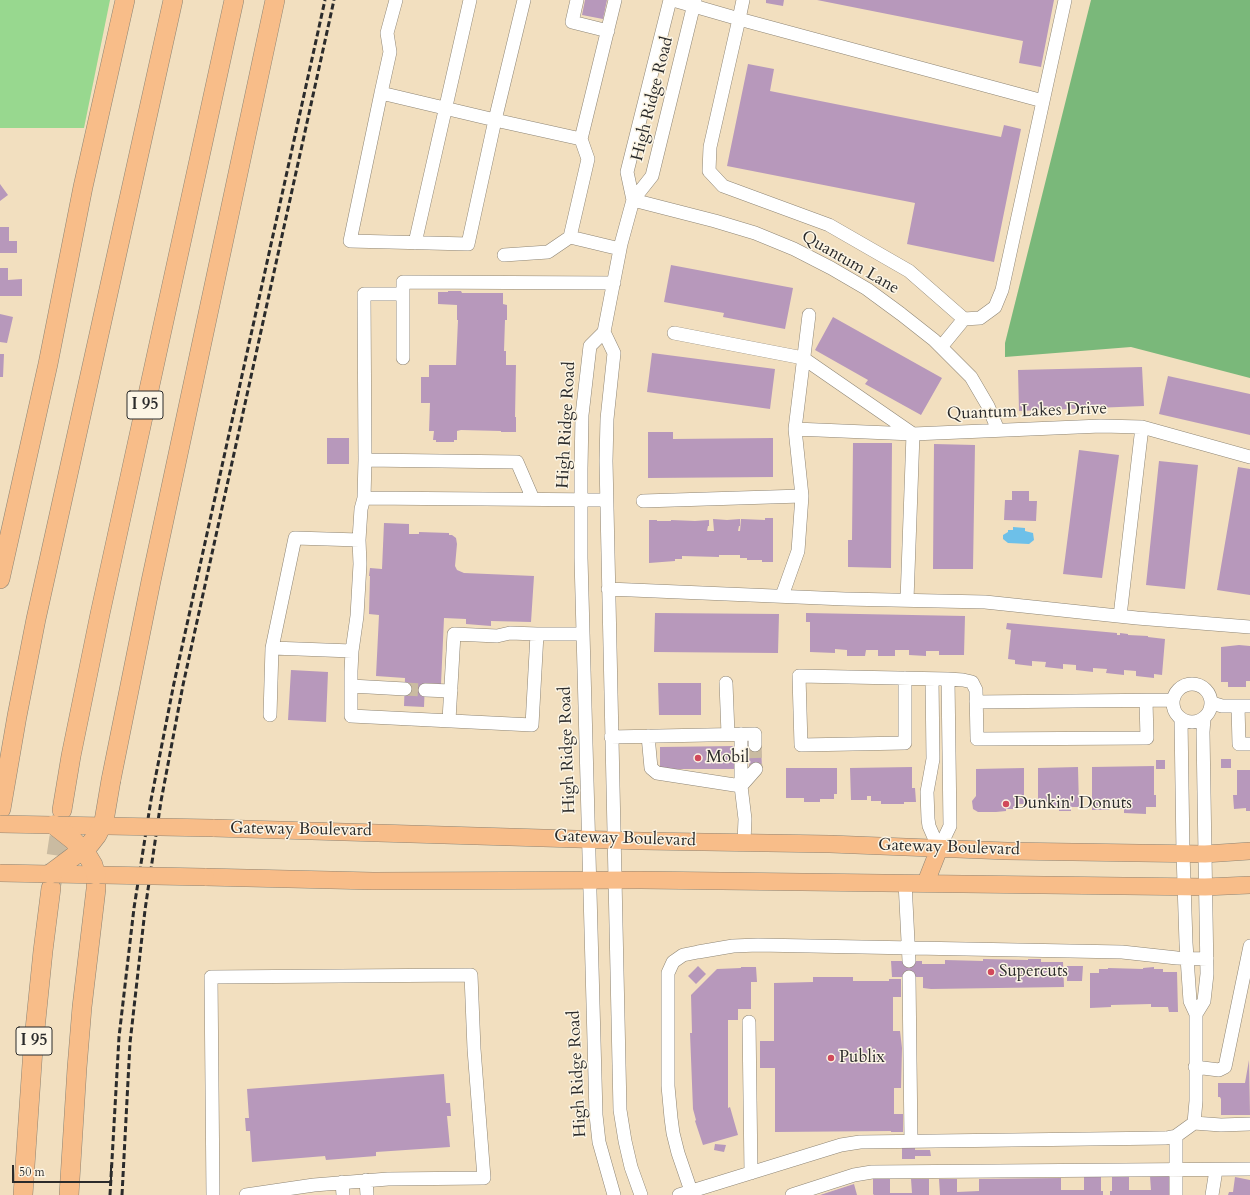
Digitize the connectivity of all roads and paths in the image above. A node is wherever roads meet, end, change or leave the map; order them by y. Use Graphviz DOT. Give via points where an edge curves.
graph roads {
  1 [pos="124,0"];
  2 [pos="173,0"];
  3 [pos="234,0"];
  4 [pos="275,0"];
  5 [pos="396,0"];
  6 [pos="470,0"];
  7 [pos="524,0"];
  8 [pos="577,0"];
  9 [pos="615,0"];
  10 [pos="670,0"];
  11 [pos="673,0"];
  12 [pos="743,0"];
  13 [pos="1066,0"];
  14 [pos="694,3"];
  15 [pos="739,18"];
  16 [pos="608,31"];
  17 [pos="381,92"];
  18 [pos="1043,101"];
  19 [pos="446,108"];
  20 [pos="495,120"];
  21 [pos="581,139"];
  22 [pos="633,200"];
  23 [pos="570,237"];
  24 [pos="415,243"];
  25 [pos="620,250"];
  26 [pos="504,255"];
  27 [pos="614,283"];
  28 [pos="403,294"];
  29 [pos="809,315"];
  30 [pos="964,319"];
  31 [pos="604,332"];
  32 [pos="674,333"];
  33 [pos="941,348"];
  34 [pos="404,358"];
  35 [pos="803,358"];
  36 [pos="1142,427"];
  37 [pos="795,429"];
  38 [pos="998,430"];
  39 [pos="913,434"];
  40 [pos="1250,457"];
  41 [pos="365,460"];
  42 [pos="802,496"];
  43 [pos="364,498"];
  44 [pos="533,499"];
  45 [pos="580,500"];
  46 [pos="606,500"];
  47 [pos="643,501"];
  48 [pos="359,540"];
  49 [pos="0,579"];
  50 [pos="608,589"];
  51 [pos="782,596"];
  52 [pos="907,600"];
  53 [pos="1120,616"];
  54 [pos="1250,627"];
  55 [pos="537,634"];
  56 [pos="583,634"];
  57 [pos="272,648"];
  58 [pos="352,651"];
  59 [pos="906,678"];
  60 [pos="932,679"];
  61 [pos="948,679"];
  62 [pos="726,683"];
  63 [pos="351,686"];
  64 [pos="405,689"];
  65 [pos="425,690"];
  66 [pos="451,691"];
  67 [pos="1146,700"];
  68 [pos="1173,700"];
  69 [pos="976,702"];
  70 [pos="1212,703"];
  71 [pos="1244,706"];
  72 [pos="270,714"];
  73 [pos="1204,718"];
  74 [pos="1181,719"];
  75 [pos="449,720"];
  76 [pos="728,734"];
  77 [pos="741,734"];
  78 [pos="648,736"];
  79 [pos="611,737"];
  80 [pos="1250,744"];
  81 [pos="755,745"];
  82 [pos="756,769"];
  83 [pos="741,786"];
  84 [pos="1,817"];
  85 [pos="58,818"];
  86 [pos="103,826"];
  87 [pos="589,838"];
  88 [pos="614,839"];
  89 [pos="744,842"];
  90 [pos="939,848"];
  91 [pos="83,850"];
  92 [pos="1250,851"];
  93 [pos="1183,853"];
  94 [pos="1205,854"];
  95 [pos="0,874"];
  96 [pos="590,880"];
  97 [pos="615,880"];
  98 [pos="50,881"];
  99 [pos="96,882"];
  100 [pos="906,882"];
  101 [pos="926,882"];
  102 [pos="1250,884"];
  103 [pos="1184,886"];
  104 [pos="1205,887"];
  105 [pos="1250,946"];
  106 [pos="909,948"];
  107 [pos="1187,958"];
  108 [pos="1207,959"];
  109 [pos="909,962"];
  110 [pos="909,977"];
  111 [pos="1196,1014"];
  112 [pos="749,1022"];
  113 [pos="1195,1067"];
  114 [pos="1194,1123"];
  115 [pos="1250,1124"];
  116 [pos="1176,1136"];
  117 [pos="911,1141"];
  118 [pos="1176,1170"];
  119 [pos="1216,1170"];
  120 [pos="1250,1170"];
  121 [pos="751,1173"];
  122 [pos="366,1180"];
  123 [pos="342,1189"];
  124 [pos="685,1193"];
  125 [pos="23,1195"];
  126 [pos="69,1195"];
  127 [pos="213,1195"];
  128 [pos="246,1195"];
  129 [pos="367,1195"];
  130 [pos="614,1195"];
  131 [pos="641,1195"];
  132 [pos="792,1195"];
  133 [pos="1176,1195"];
  134 [pos="1212,1195"];
  1 -- 49 [label="highway"];
  2 -- 84 [label="highway" via="36,619"];
  3 -- 85 [label="highway, I 95"];
  4 -- 86 [label="highway, bridge" via="151,581"];
  5 -- 17 [label="street" via="388,33 390,52"];
  6 -- 19 [label="street"];
  7 -- 20 [label="street"];
  8 -- 16 [label="street" via="572,22"];
  9 -- 16 [label="street"];
  10 -- 22 [label="street, High Ridge Road" via="627,172"];
  11 -- 14 [label="street"];
  12 -- 15 [label="street"];
  13 -- 18 [label="street"];
  14 -- 15 [label="street"];
  14 -- 22 [label="street, High Ridge Road" via="652,176"];
  15 -- 18 [label="street"];
  15 -- 30 [label="street" via="710,147 709,171 723,186 829,225 909,271"];
  16 -- 21 [label="street"];
  17 -- 19 [label="street"];
  17 -- 24 [label="street" via="350,241"];
  18 -- 30 [label="street" via="996,308 980,318"];
  19 -- 20 [label="street"];
  19 -- 24 [label="street"];
  20 -- 21 [label="street"];
  20 -- 24 [label="street" via="468,244"];
  21 -- 23 [label="street" via="588,159"];
  22 -- 25 [label="street, High Ridge Road"];
  22 -- 33 [label="street, Quantum Lane" via="715,221 794,249 867,290 901,314"];
  23 -- 25 [label="street"];
  23 -- 26 [label="street" via="548,252"];
  25 -- 27 [label="street, High Ridge Road"];
  27 -- 28 [label="street" via="403,282"];
  27 -- 31 [label="street, High Ridge Road"];
  28 -- 34 [label="street"];
  28 -- 41 [label="street" via="364,294"];
  29 -- 35 [label="street"];
  30 -- 33 [label="street"];
  31 -- 45 [label="street, High Ridge Road" via="590,346 582,415"];
  31 -- 46 [label="street" via="614,353 607,419"];
  32 -- 35 [label="street"];
  33 -- 38 [label="street, Quantum Lane" via="971,377"];
  35 -- 37 [label="street"];
  35 -- 39 [label="street"];
  36 -- 38 [label="street, Quantum Lakes Drive"];
  36 -- 40 [label="street, Quantum Lakes Drive"];
  36 -- 53 [label="street"];
  37 -- 39 [label="street, Quantum Lakes Drive"];
  37 -- 42 [label="street"];
  38 -- 39 [label="street, Quantum Lakes Drive"];
  39 -- 52 [label="street"];
  41 -- 43 [label="street"];
  41 -- 44 [label="street" via="517,462"];
  42 -- 47 [label="street"];
  42 -- 51 [label="street" via="798,551"];
  43 -- 44 [label="street"];
  43 -- 48 [label="street"];
  44 -- 45 [label="street"];
  45 -- 46 [label="street"];
  45 -- 56 [label="street, High Ridge Road"];
  46 -- 50 [label="street"];
  48 -- 57 [label="street" via="295,538"];
  48 -- 58 [label="street" via="357,616"];
  50 -- 51 [label="street"];
  50 -- 79 [label="street"];
  51 -- 52 [label="street"];
  52 -- 53 [label="street" via="985,602"];
  53 -- 54 [label="street"];
  55 -- 56 [label="street"];
  55 -- 66 [label="street" via="454,634"];
  55 -- 75 [label="street" via="532,725"];
  56 -- 87 [label="street, High Ridge Road"];
  57 -- 58 [label="street"];
  57 -- 72 [label="street"];
  58 -- 63 [label="street"];
  59 -- 59 [label="street" via="906,743 801,745 799,676"];
  59 -- 60 [label="street"];
  60 -- 61 [label="street"];
  60 -- 90 [label="street" via="933,759 927,792 929,826"];
  61 -- 69 [label="street" via="972,682 976,690"];
  61 -- 90 [label="street" via="950,826"];
  62 -- 76 [label="street"];
  63 -- 64 [label="street"];
  63 -- 75 [label="street" via="351,716"];
  65 -- 66 [label="street"];
  66 -- 75 [label="street"];
  67 -- 68 [label="street"];
  67 -- 69 [label="street"];
  67 -- 69 [label="street" via="1147,738 1063,739 977,739"];
  68 -- 70 [label="street" via="1181,687 1194,683 1206,689"];
  68 -- 74 [label="street" via="1174,711"];
  70 -- 71 [label="street" via="1222,706"];
  70 -- 73 [label="street"];
  71 -- 80 [label="street" via="1239,744"];
  73 -- 74 [label="street" via="1193,722"];
  73 -- 94 [label="street"];
  74 -- 93 [label="street"];
  76 -- 77 [label="street"];
  76 -- 78 [label="street"];
  77 -- 81 [label="street" via="755,734"];
  77 -- 83 [label="street"];
  78 -- 79 [label="street"];
  78 -- 83 [label="street" via="651,768 657,773"];
  79 -- 88 [label="street"];
  82 -- 83 [label="street"];
  83 -- 89 [label="street" via="745,819"];
  84 -- 85 [label="main road, Gateway Boulevard, bridge"];
  85 -- 86 [label="main road, Gateway Boulevard, bridge"];
  85 -- 91 [label="highway, bridge"];
  86 -- 87 [label="main road, Gateway Boulevard, bridge"];
  86 -- 91 [label="highway, bridge"];
  87 -- 88 [label="main road, Gateway Boulevard"];
  87 -- 96 [label="street, High Ridge Road"];
  88 -- 89 [label="main road, Gateway Boulevard"];
  88 -- 97 [label="street"];
  89 -- 90 [label="main road, Gateway Boulevard"];
  90 -- 93 [label="main road, Gateway Boulevard"];
  90 -- 101 [label="main road"];
  91 -- 98 [label="highway, bridge"];
  91 -- 99 [label="highway, bridge" via="93,865"];
  92 -- 94 [label="main road, Gateway Boulevard"];
  93 -- 94 [label="main road, Gateway Boulevard"];
  93 -- 103 [label="street"];
  94 -- 104 [label="street"];
  95 -- 98 [label="main road, Gateway Boulevard, bridge"];
  96 -- 97 [label="main road, Gateway Boulevard"];
  96 -- 99 [label="main road, Gateway Boulevard, bridge" via="374,881 205,877"];
  96 -- 130 [label="street, High Ridge Road" via="596,1115 599,1142"];
  97 -- 100 [label="main road, Gateway Boulevard"];
  97 -- 131 [label="street" via="620,1110 631,1167"];
  98 -- 99 [label="main road, Gateway Boulevard, bridge"];
  98 -- 125 [label="highway, I 95" via="33,1049"];
  99 -- 126 [label="highway" via="79,1045"];
  100 -- 101 [label="main road, Gateway Boulevard"];
  100 -- 106 [label="street"];
  101 -- 103 [label="main road, Gateway Boulevard"];
  102 -- 104 [label="main road, Gateway Boulevard"];
  103 -- 104 [label="main road, Gateway Boulevard"];
  103 -- 107 [label="street"];
  104 -- 108 [label="street"];
  105 -- 113 [label="street" via="1225,1067 1219,1070"];
  106 -- 107 [label="street" via="1122,952"];
  106 -- 109 [label="street"];
  106 -- 124 [label="street" via="746,945 698,952 673,962 667,979 669,1104"];
  107 -- 108 [label="street"];
  107 -- 111 [label="street" via="1190,1001"];
  108 -- 111 [label="street" via="1204,1001"];
  110 -- 117 [label="street"];
  111 -- 113 [label="street"];
  112 -- 121 [label="street"];
  113 -- 114 [label="street"];
  114 -- 115 [label="street"];
  114 -- 116 [label="street"];
  116 -- 117 [label="street"];
  116 -- 118 [label="street"];
  117 -- 121 [label="street" via="850,1143"];
  118 -- 119 [label="street"];
  118 -- 132 [label="street" via="872,1172 854,1175"];
  118 -- 133 [label="street"];
  119 -- 120 [label="street"];
  119 -- 134 [label="street"];
  121 -- 124 [label="street"];
  122 -- 123 [label="street"];
  122 -- 127 [label="street" via="484,1178 471,975 211,977"];
  122 -- 129 [label="street"];
  123 -- 128 [label="street" via="314,1185"];
}
